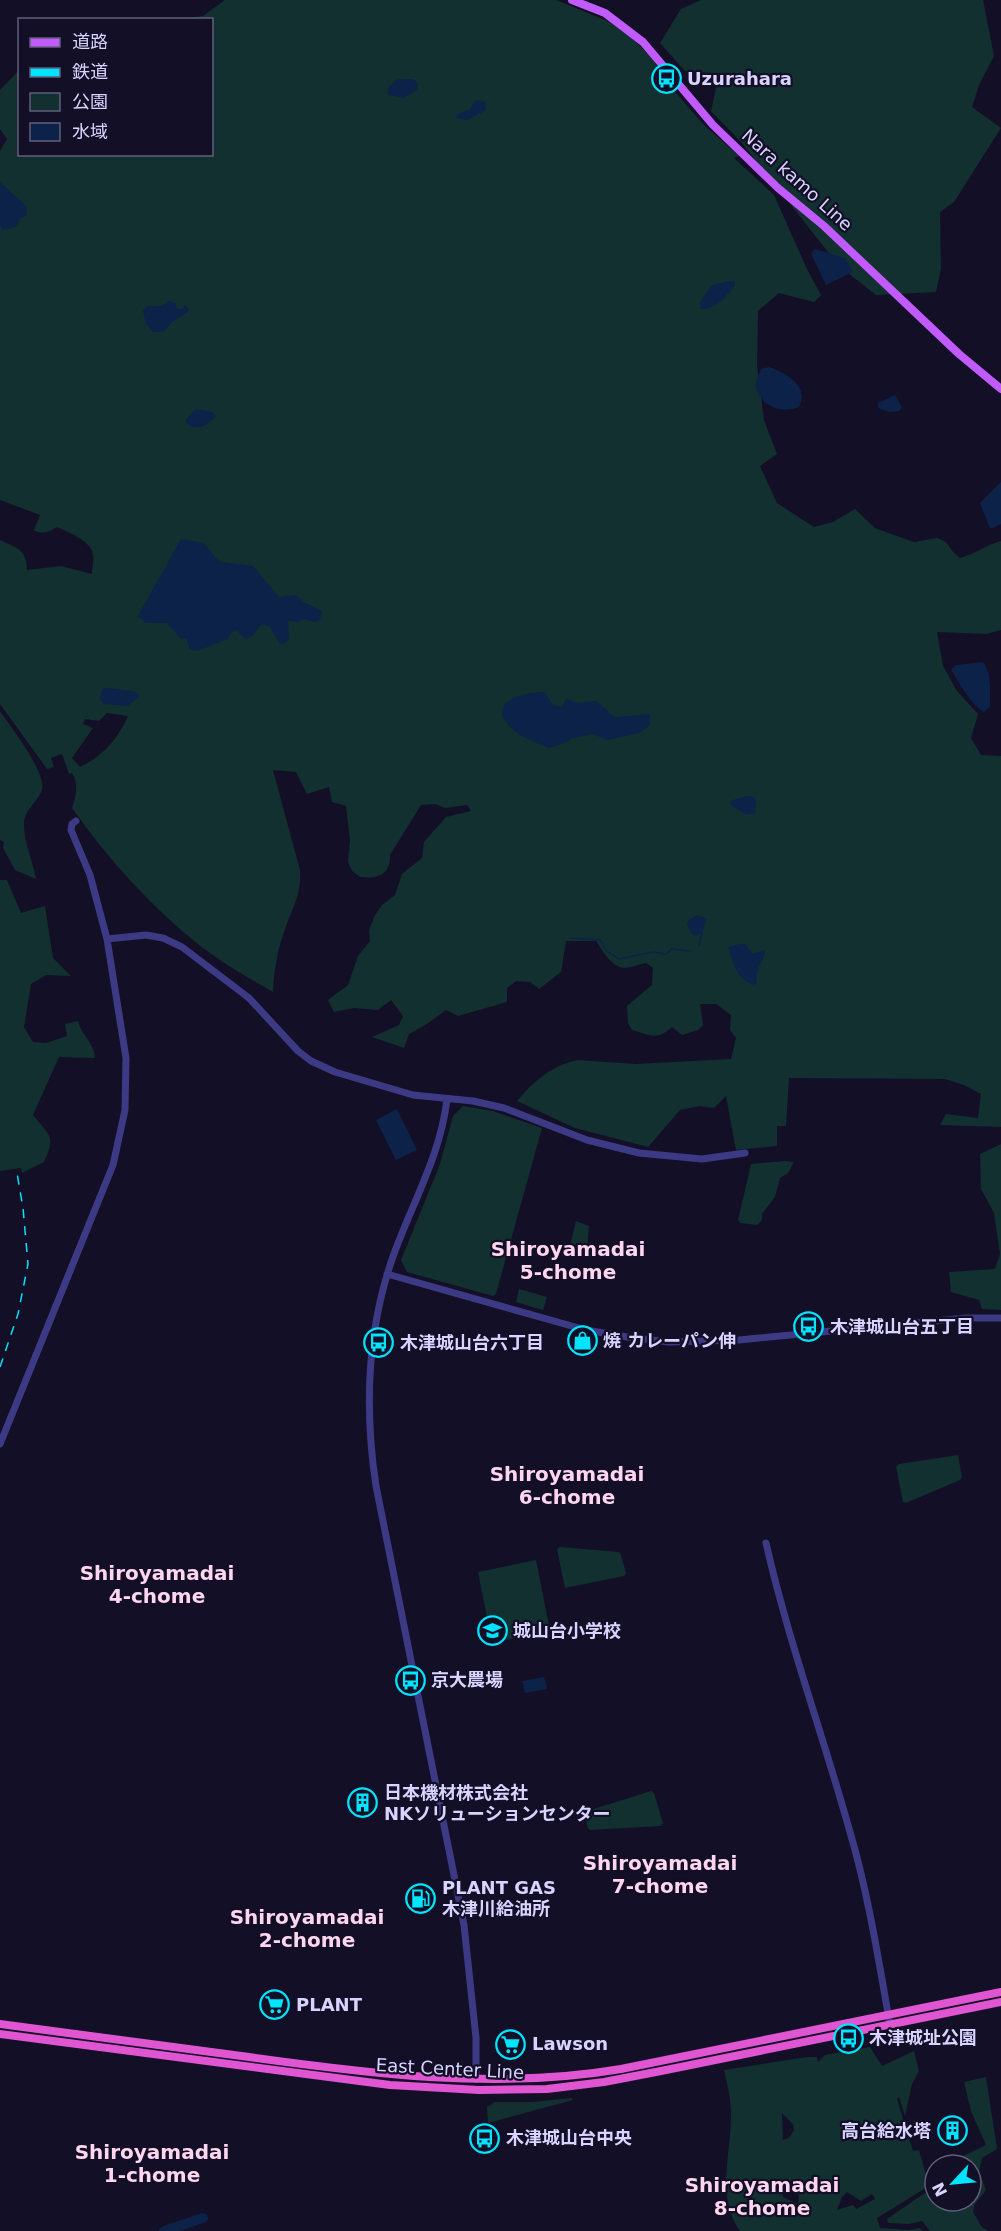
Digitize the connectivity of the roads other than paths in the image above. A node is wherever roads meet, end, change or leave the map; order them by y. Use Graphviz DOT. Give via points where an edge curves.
graph roads {
  1 [pos="572,0"];
  2 [pos="1001,389"];
  3 [pos="76,821"];
  4 [pos="107,939"];
  5 [pos="447,1099"];
  6 [pos="745,1154"];
  7 [pos="387,1274"];
  8 [pos="1001,1318"];
  9 [pos="0,1444"];
  10 [pos="766,1543"];
  11 [pos="1001,1992"];
  12 [pos="1001,2002"];
  13 [pos="889,2019"];
  14 [pos="0,2024"];
  15 [pos="0,2034"];
  16 [pos="476,2079"];
  1 -- 2 [label="main road, Nara kamo Line" via="605,13 643,42 713,125"];
  3 -- 4 [label="street" via="70,830 90,875"];
  4 -- 5 [label="street" via="146,935 177,944 249,998 311,1061 390,1090"];
  4 -- 9 [label="street" via="126,1058 127,1094 121,1136 110,1174"];
  5 -- 6 [label="street" via="504,1108 587,1140 639,1153 702,1159"];
  5 -- 7 [label="street" via="439,1143"];
  7 -- 8 [label="street" via="586,1330 669,1342 732,1341"];
  7 -- 16 [label="street" via="371,1357 371,1449 464,1925 476,2038"];
  10 -- 13 [label="street" via="851,1834"];
  11 -- 13 [label="highway, East Center Line"];
  12 -- 13 [label="highway, East Center Line"];
  13 -- 15 [label="highway, East Center Line" via="604,2082 515,2090 390,2085"];
  13 -- 16 [label="highway, East Center Line" via="579,2076"];
  14 -- 16 [label="highway, East Center Line" via="360,2072"];
}
